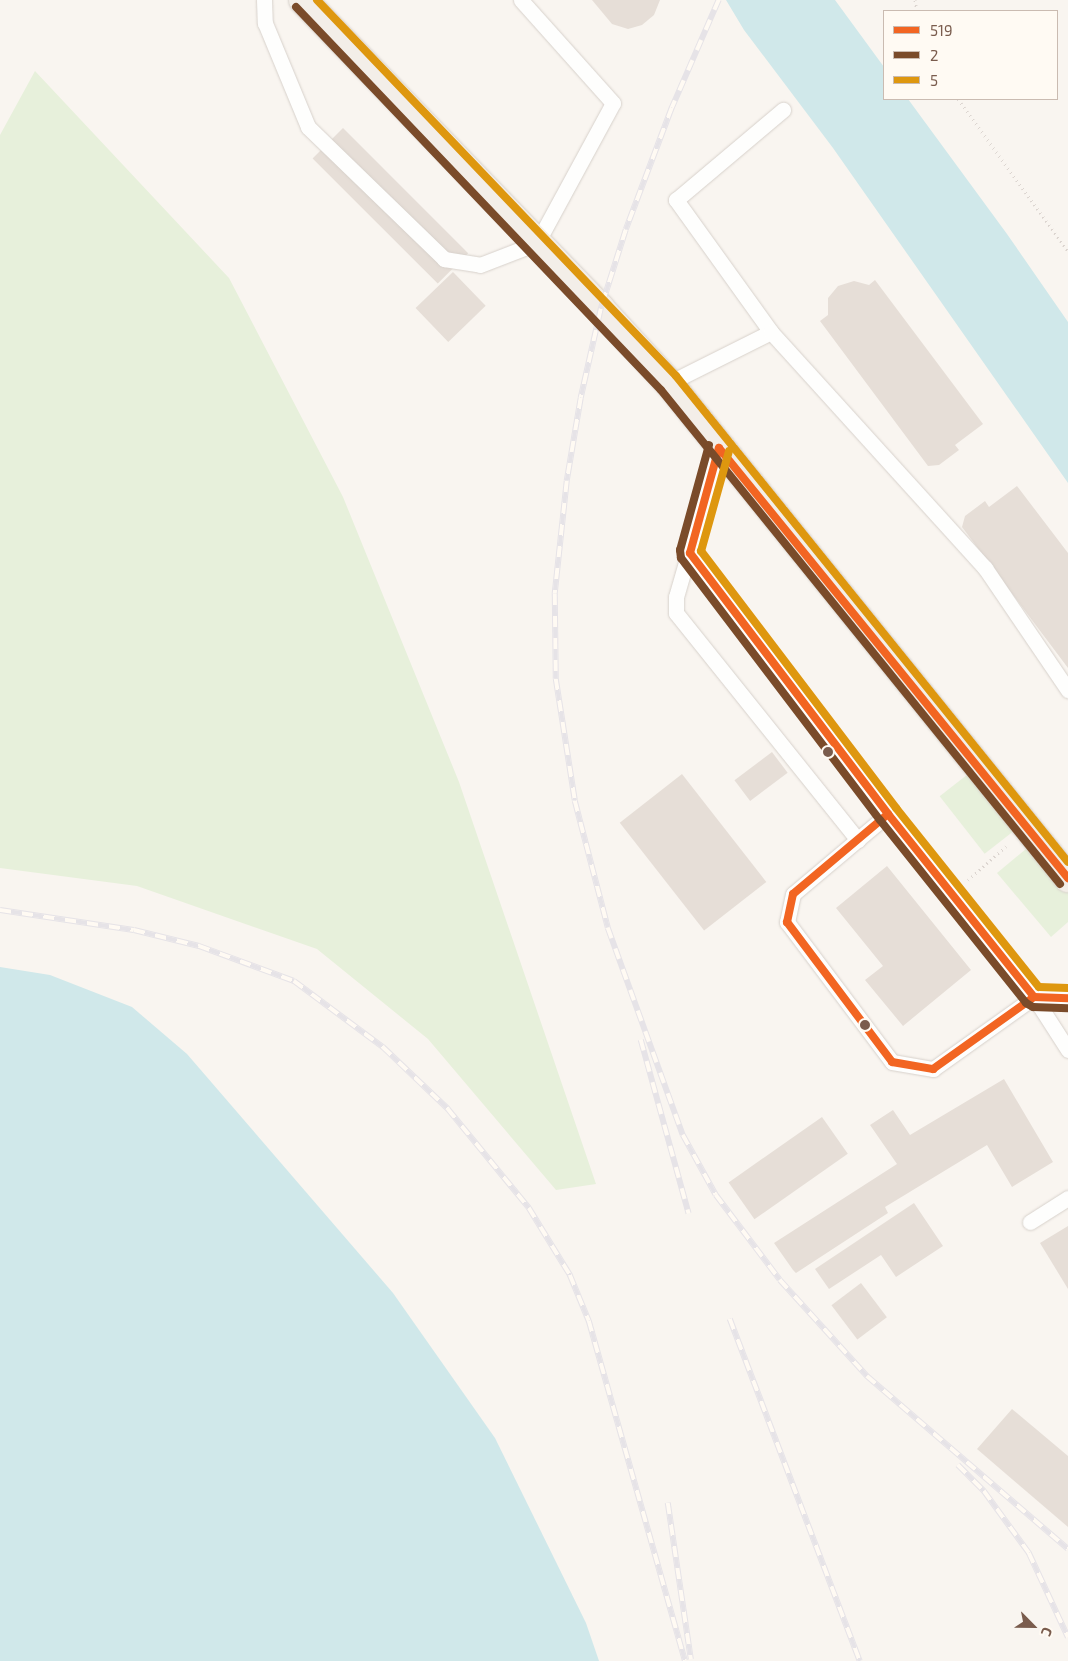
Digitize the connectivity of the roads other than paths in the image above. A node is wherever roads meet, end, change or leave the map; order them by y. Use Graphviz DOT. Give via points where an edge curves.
graph roads {
  1 [pos="264,0"];
  2 [pos="303,0"];
  3 [pos="521,0"];
  4 [pos="783,110"];
  5 [pos="537,243"];
  6 [pos="771,332"];
  7 [pos="669,383"];
  8 [pos="719,448"];
  9 [pos="690,553"];
  10 [pos="1068,690"];
  11 [pos="888,814"];
  12 [pos="858,840"];
  13 [pos="1068,878"];
  14 [pos="1034,997"];
  15 [pos="1068,998"];
  16 [pos="1068,1050"];
  17 [pos="1068,1198"];
  18 [pos="1030,1222"];
  1 -- 5 [label="lane" via="265,23 308,127 421,240 444,259 480,265"];
  2 -- 5 [label="main road"];
  3 -- 5 [label="lane" via="613,103"];
  4 -- 6 [label="lane" via="676,200"];
  5 -- 7 [label="main road"];
  6 -- 7 [label="lane"];
  6 -- 10 [label="lane" via="985,568"];
  7 -- 8 [label="main road"];
  8 -- 9 [label="lane"];
  8 -- 13 [label="main road"];
  9 -- 11 [label="lane"];
  9 -- 12 [label="lane" via="676,597 676,613"];
  11 -- 12 [label="lane"];
  11 -- 14 [label="lane"];
  12 -- 14 [label="lane" via="793,894 787,922 892,1062 933,1069"];
  14 -- 15 [label="lane"];
  14 -- 16 [label="lane"];
  17 -- 18 [label="lane"];
}
